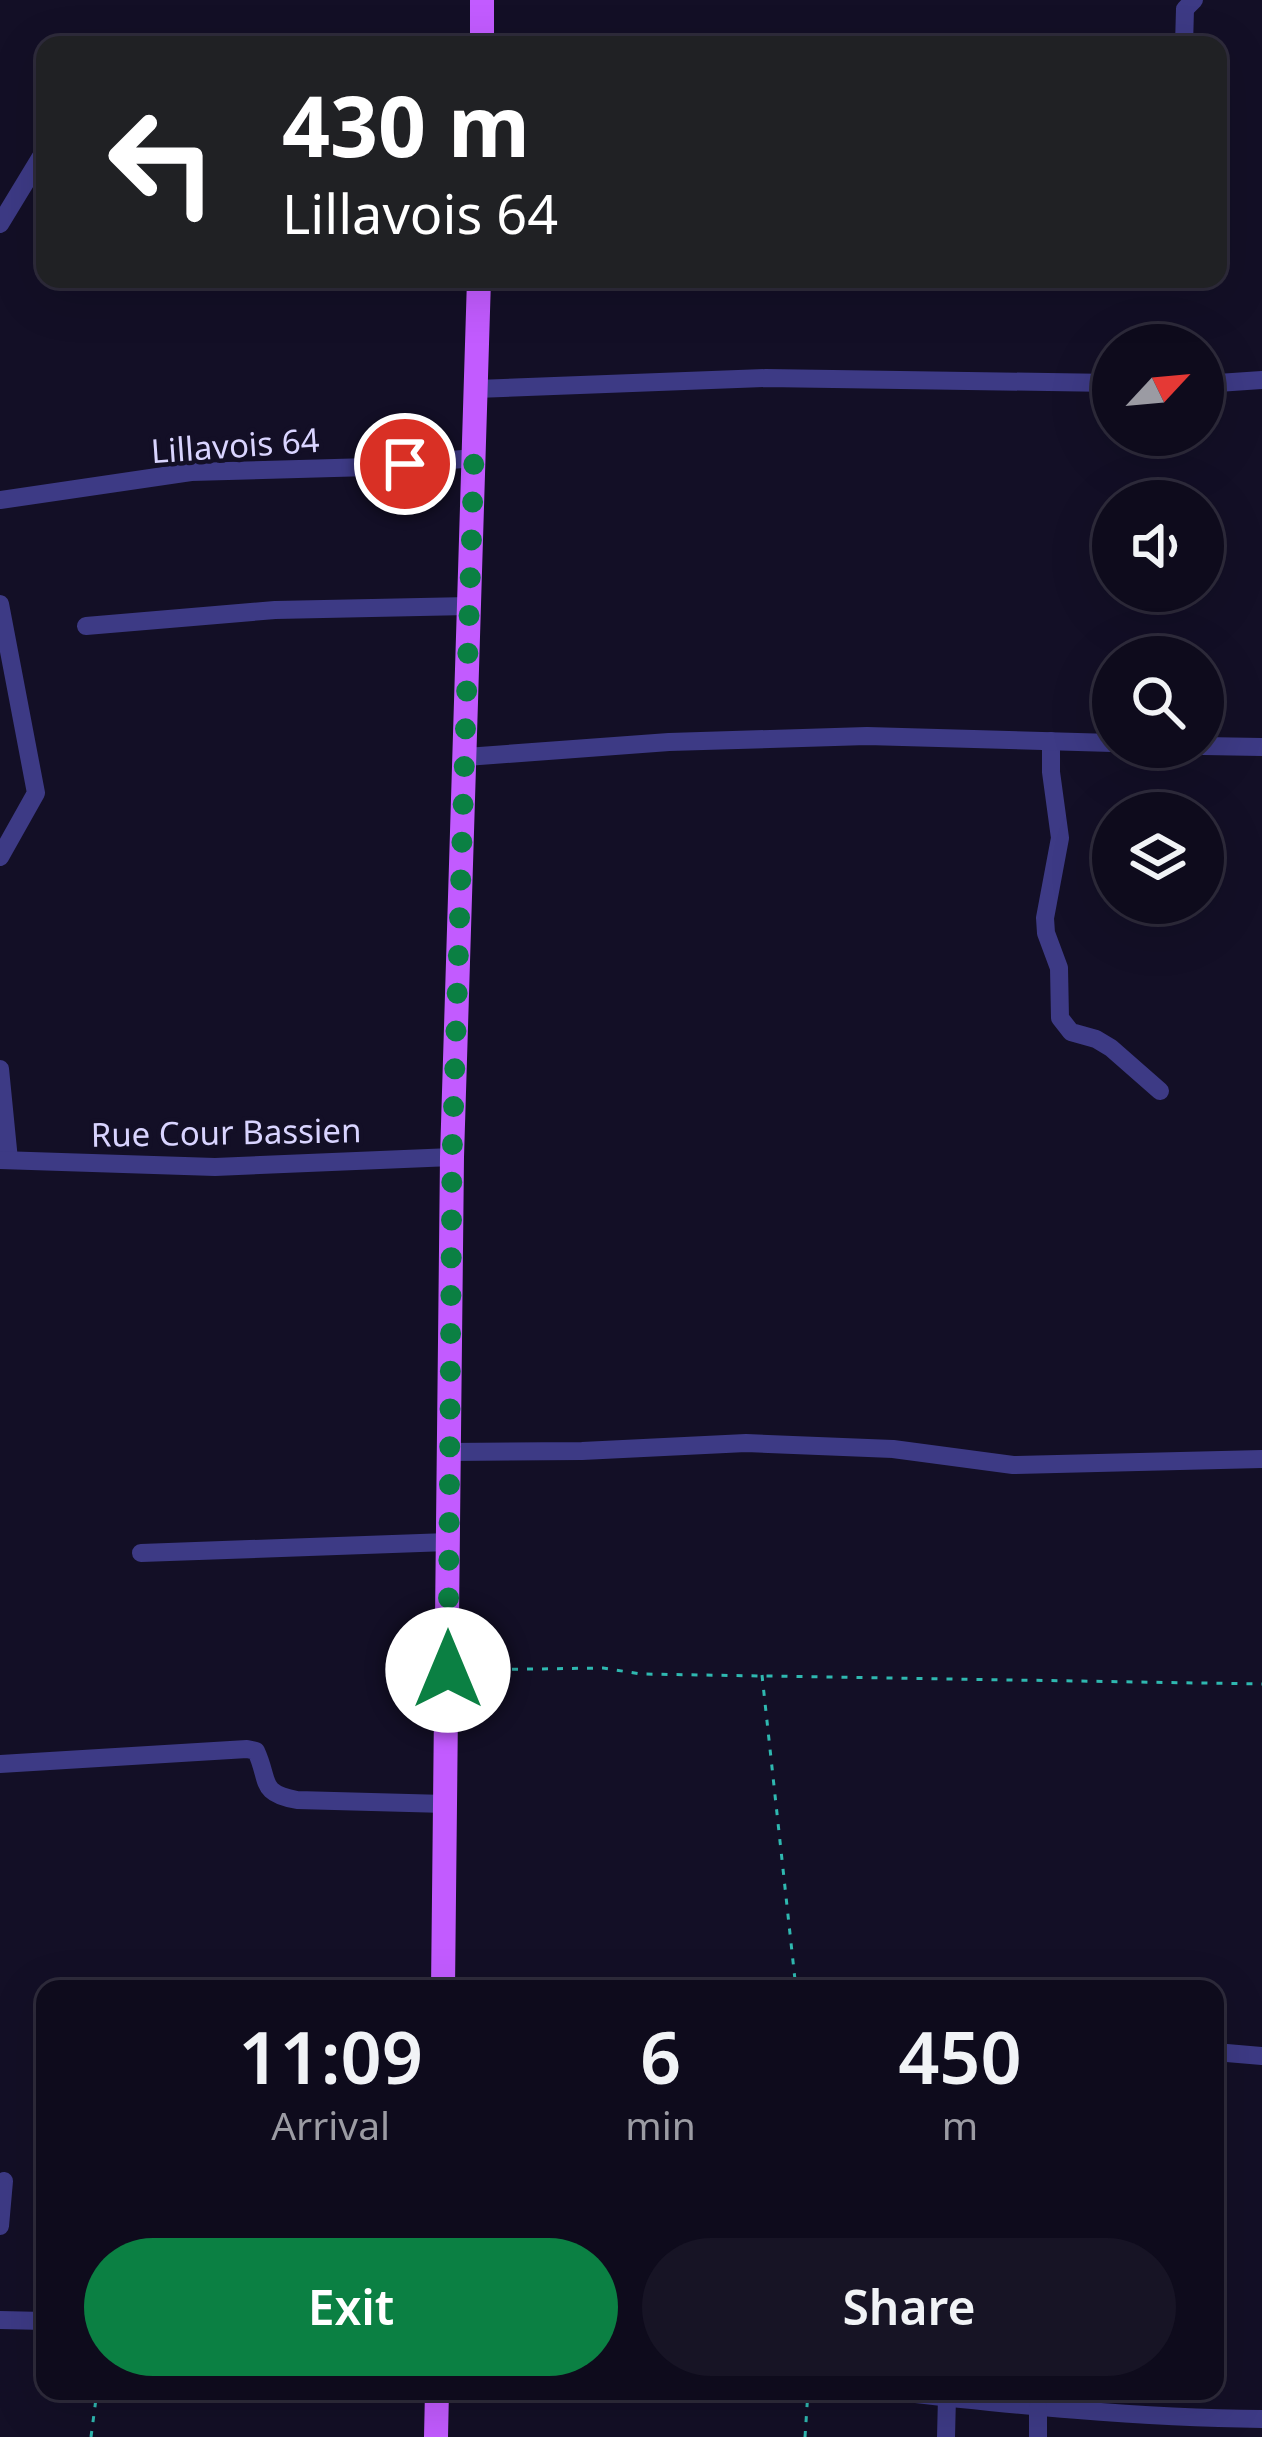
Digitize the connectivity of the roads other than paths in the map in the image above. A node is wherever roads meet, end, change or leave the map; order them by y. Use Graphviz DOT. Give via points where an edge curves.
graph roads {
  1 [pos="482,0"];
  2 [pos="1194,0"];
  3 [pos="482,36"];
  4 [pos="1184,36"];
  5 [pos="36,166"];
  6 [pos="0,224"];
  7 [pos="478,288"];
  8 [pos="1262,380"];
  9 [pos="1092,383"];
  10 [pos="1224,383"];
  11 [pos="476,389"];
  12 [pos="474,458"];
  13 [pos="0,500"];
  14 [pos="0,604"];
  15 [pos="469,606"];
  16 [pos="86,626"];
  17 [pos="1051,741"];
  18 [pos="1092,742"];
  19 [pos="1224,746"];
  20 [pos="1262,747"];
  21 [pos="466,757"];
  22 [pos="0,857"];
  23 [pos="0,1069"];
  24 [pos="1160,1091"];
  25 [pos="452,1157"];
  26 [pos="5,1160"];
  27 [pos="449,1452"];
  28 [pos="1262,1459"];
  29 [pos="448,1542"];
  30 [pos="141,1553"];
  31 [pos="0,1764"];
  32 [pos="446,1804"];
  33 [pos="442,1980"];
  34 [pos="1224,2053"];
  35 [pos="1262,2056"];
  36 [pos="4,2181"];
  37 [pos="0,2226"];
  38 [pos="0,2320"];
  39 [pos="36,2321"];
  40 [pos="437,2400"];
  41 [pos="947,2400"];
  42 [pos="972,2400"];
  43 [pos="1038,2408"];
  44 [pos="1262,2419"];
  45 [pos="1204,2428"];
  46 [pos="436,2437"];
  47 [pos="946,2437"];
  48 [pos="1037,2437"];
  1 -- 3 [label="main road"];
  2 -- 4 [label="street" via="1184,9"];
  5 -- 6 [label="street"];
  7 -- 11 [label="main road"];
  8 -- 10 [label="street"];
  9 -- 11 [label="street" via="766,379"];
  11 -- 12 [label="main road"];
  12 -- 13 [label="street, Lillavois 64" via="191,472"];
  12 -- 15 [label="main road"];
  14 -- 22 [label="street" via="36,794"];
  15 -- 16 [label="street" via="275,610"];
  15 -- 21 [label="main road"];
  17 -- 18 [label="street"];
  17 -- 21 [label="street" via="867,736"];
  17 -- 24 [label="street" via="1060,838 1046,933 1059,968 1060,1018"];
  19 -- 20 [label="street"];
  21 -- 25 [label="main road"];
  23 -- 26 [label="street"];
  25 -- 26 [label="street, Rue Cour Bassien" via="215,1167"];
  25 -- 27 [label="main road"];
  27 -- 28 [label="street" via="746,1443 893,1449 1013,1465"];
  27 -- 29 [label="main road"];
  29 -- 30 [label="street"];
  29 -- 32 [label="main road"];
  31 -- 32 [label="street" via="248,1749 279,1797"];
  32 -- 33 [label="main road"];
  34 -- 35 [label="street"];
  36 -- 37 [label="street"];
  38 -- 39 [label="street"];
  40 -- 46 [label="main road"];
  41 -- 47 [label="street"];
  42 -- 43 [label="street"];
  43 -- 45 [label="street"];
  43 -- 48 [label="street"];
  44 -- 45 [label="street"];
}
